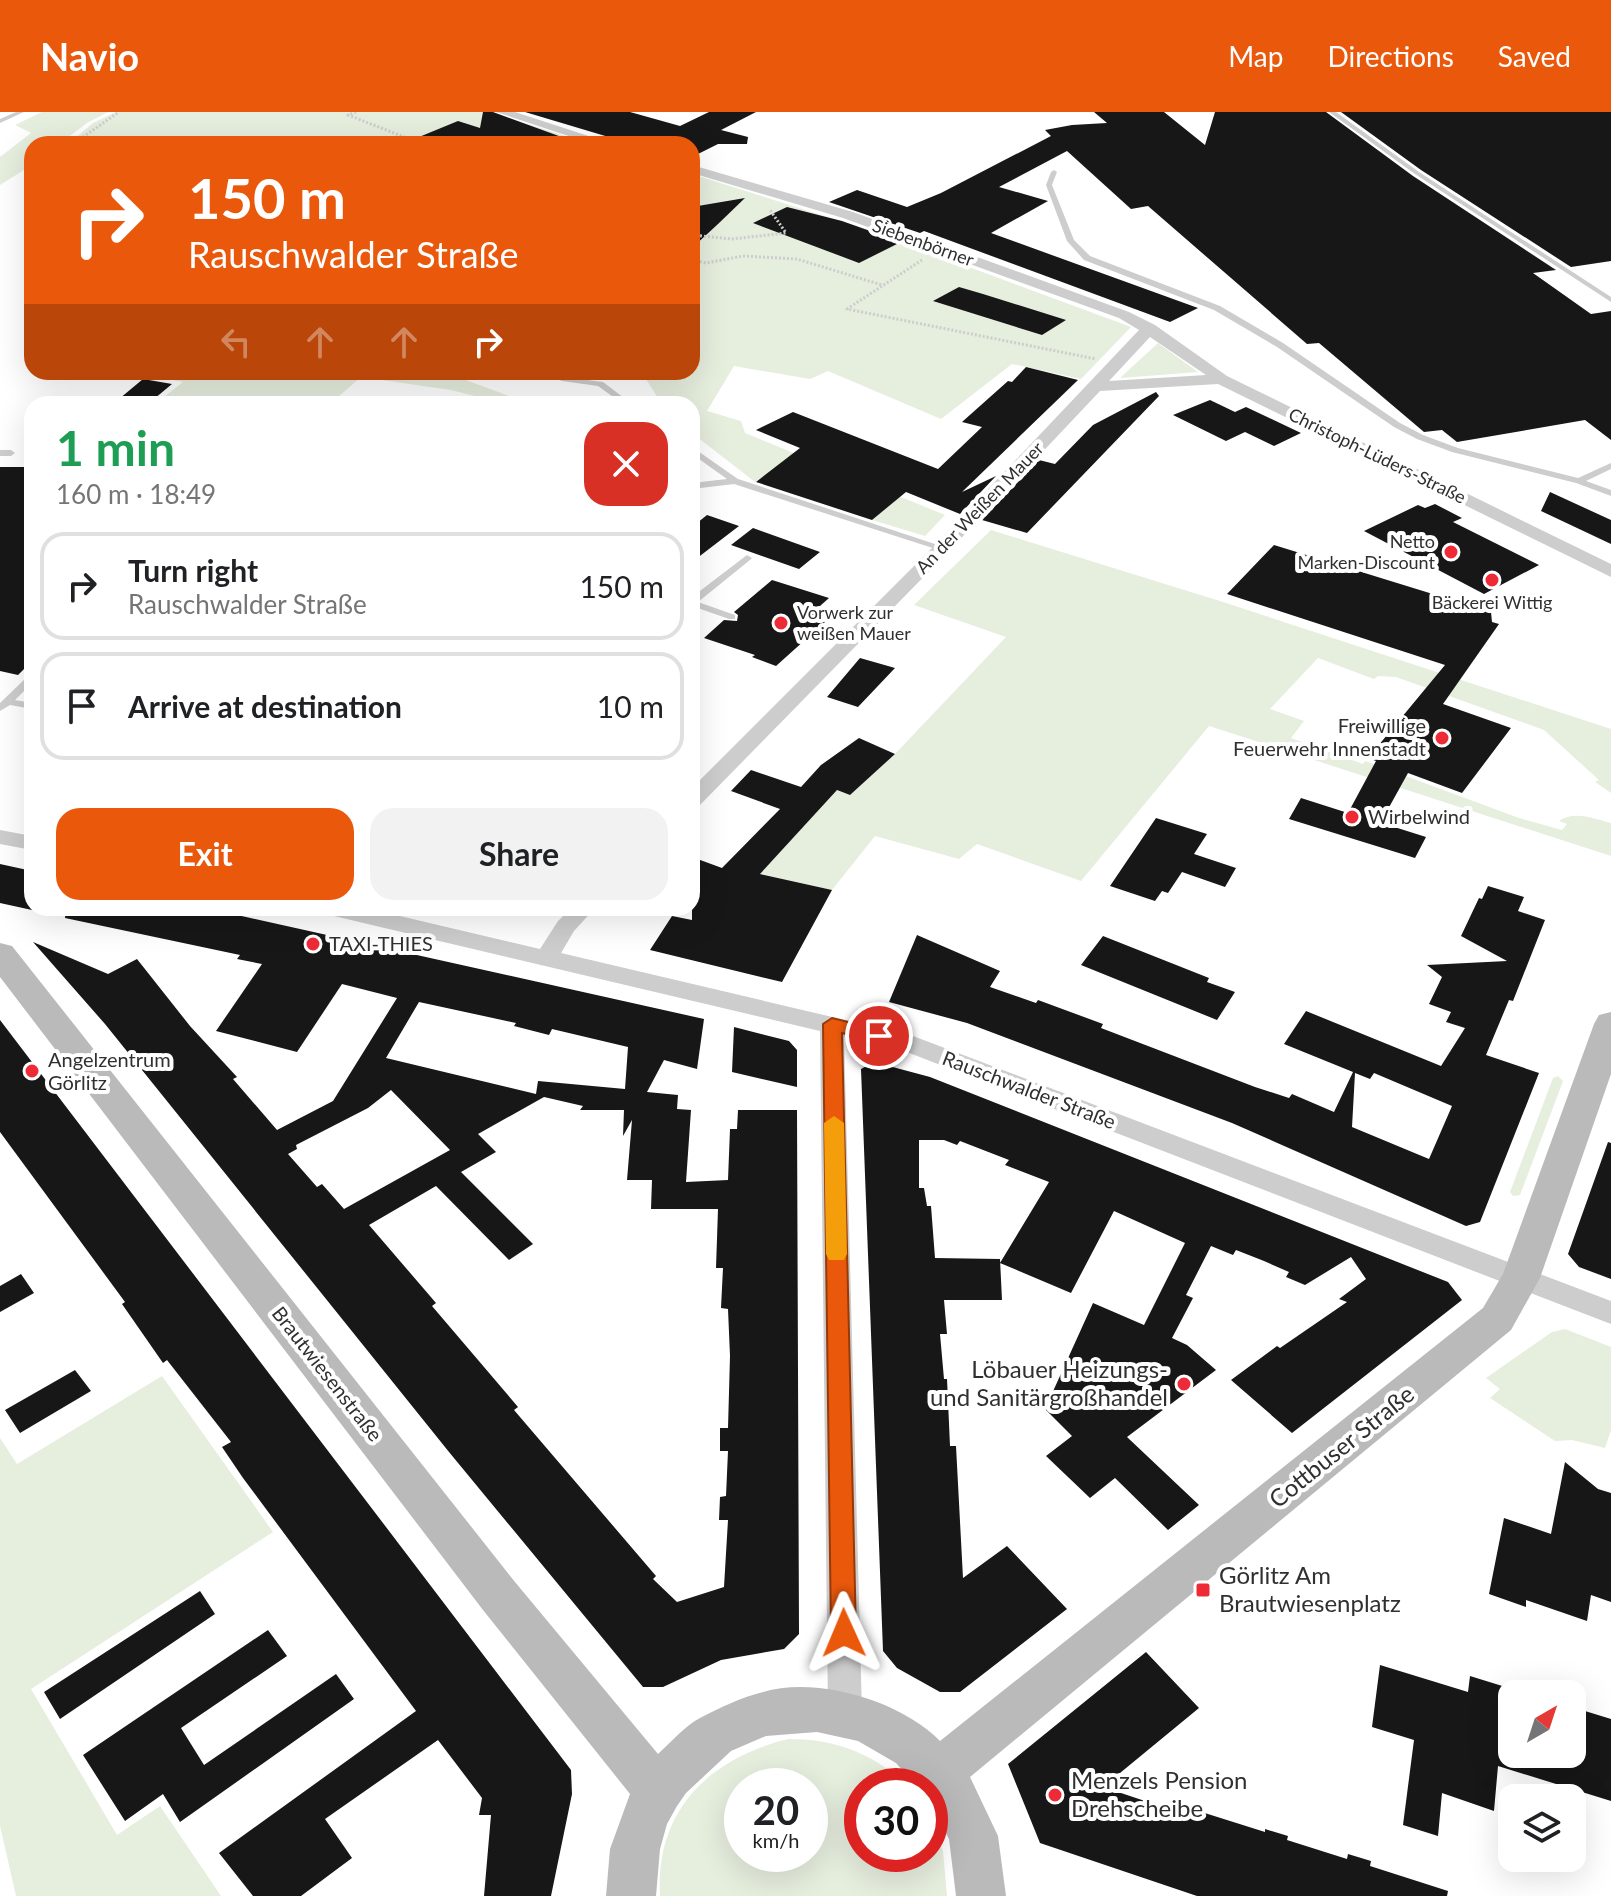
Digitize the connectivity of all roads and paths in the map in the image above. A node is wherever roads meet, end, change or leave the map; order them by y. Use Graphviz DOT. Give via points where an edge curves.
graph roads {
  1 [pos="21,112"];
  2 [pos="119,112"];
  3 [pos="342,112"];
  4 [pos="356,112"];
  5 [pos="502,112"];
  6 [pos="1332,112"];
  7 [pos="348,115"];
  8 [pos="0,121"];
  9 [pos="84,136"];
  10 [pos="402,136"];
  11 [pos="581,136"];
  12 [pos="700,171"];
  13 [pos="1054,172"];
  14 [pos="753,186"];
  15 [pos="700,236"];
  16 [pos="939,249"];
  17 [pos="700,262"];
  18 [pos="883,286"];
  19 [pos="1611,300"];
  20 [pos="1150,328"];
  21 [pos="1118,364"];
  22 [pos="1221,379"];
  23 [pos="570,380"];
  24 [pos="602,380"];
  25 [pos="600,384"];
  26 [pos="1099,386"];
  27 [pos="617,396"];
  28 [pos="0,453"];
  29 [pos="11,453"];
  30 [pos="700,456"];
  31 [pos="1611,466"];
  32 [pos="735,481"];
  33 [pos="1579,481"];
  34 [pos="700,485"];
  35 [pos="1611,493"];
  36 [pos="942,548"];
  37 [pos="747,558"];
  38 [pos="1611,571"];
  39 [pos="700,596"];
  40 [pos="700,606"];
  41 [pos="732,617"];
  42 [pos="24,686"];
  43 [pos="4,705"];
  44 [pos="24,706"];
  45 [pos="700,792"];
  46 [pos="0,837"];
  47 [pos="24,842"];
  48 [pos="369,916"];
  49 [pos="576,916"];
  50 [pos="0,954"];
  51 [pos="547,957"];
  52 [pos="832,1024"];
  53 [pos="1611,1024"];
  54 [pos="1521,1278"];
  55 [pos="1611,1313"];
  56 [pos="845,1713"];
  57 [pos="935,1768"];
  58 [pos="944,1768"];
  59 [pos="948,1785"];
  60 [pos="658,1790"];
  61 [pos="983,1895"];
  62 [pos="631,1896"];
  1 -- 8 [label="lane"];
  2 -- 9 [label="path"];
  3 -- 7 [label="path"];
  4 -- 7 [label="path"];
  5 -- 11 [label="street"];
  6 -- 19 [label="lane"];
  7 -- 10 [label="path"];
  12 -- 14 [label="street, Siebenbörner"];
  13 -- 33 [label="lane" via="1049,185 1071,241 1087,258 1234,317 1420,437"];
  14 -- 15 [label="path" via="786,233 732,239"];
  14 -- 16 [label="street, Siebenbörner"];
  16 -- 18 [label="path"];
  16 -- 20 [label="street, Siebenbörner"];
  17 -- 18 [label="path" via="743,256 797,259"];
  18 -- 21 [label="path" via="847,309"];
  20 -- 21 [label="street, An der Weißen Mauer"];
  20 -- 22 [label="street, Christoph-Lüders-Straße"];
  21 -- 26 [label="street, An der Weißen Mauer"];
  22 -- 26 [label="street"];
  22 -- 38 [label="street, Christoph-Lüders-Straße"];
  23 -- 25 [label="lane"];
  24 -- 25 [label="lane"];
  25 -- 27 [label="lane"];
  26 -- 36 [label="street, An der Weißen Mauer"];
  28 -- 29 [label="lane"];
  30 -- 32 [label="lane"];
  31 -- 33 [label="lane"];
  32 -- 34 [label="lane"];
  32 -- 36 [label="lane"];
  33 -- 35 [label="lane"];
  36 -- 45 [label="street, An der Weißen Mauer"];
  37 -- 39 [label="lane"];
  40 -- 41 [label="lane"];
  42 -- 43 [label="lane"];
  43 -- 44 [label="lane"];
  46 -- 47 [label="street"];
  48 -- 51 [label="street, Rauschwalder Straße"];
  49 -- 51 [label="street"];
  50 -- 60 [label="main road, Brautwiesenstraße" via="499,1596"];
  51 -- 52 [label="street, Rauschwalder Straße"];
  52 -- 54 [label="street, Rauschwalder Straße" via="904,1042"];
  52 -- 56 [label="street"];
  53 -- 54 [label="main road, Cottbuser Straße"];
  54 -- 55 [label="street, Rauschwalder Straße"];
  54 -- 58 [label="main road, Cottbuser Straße" via="1483,1333"];
  56 -- 57 [label="main road" via="886,1728"];
  56 -- 60 [label="main road" via="783,1709 737,1723 695,1748"];
  59 -- 61 [label="main road" via="977,1846"];
  60 -- 62 [label="main road" via="639,1832"];
}
